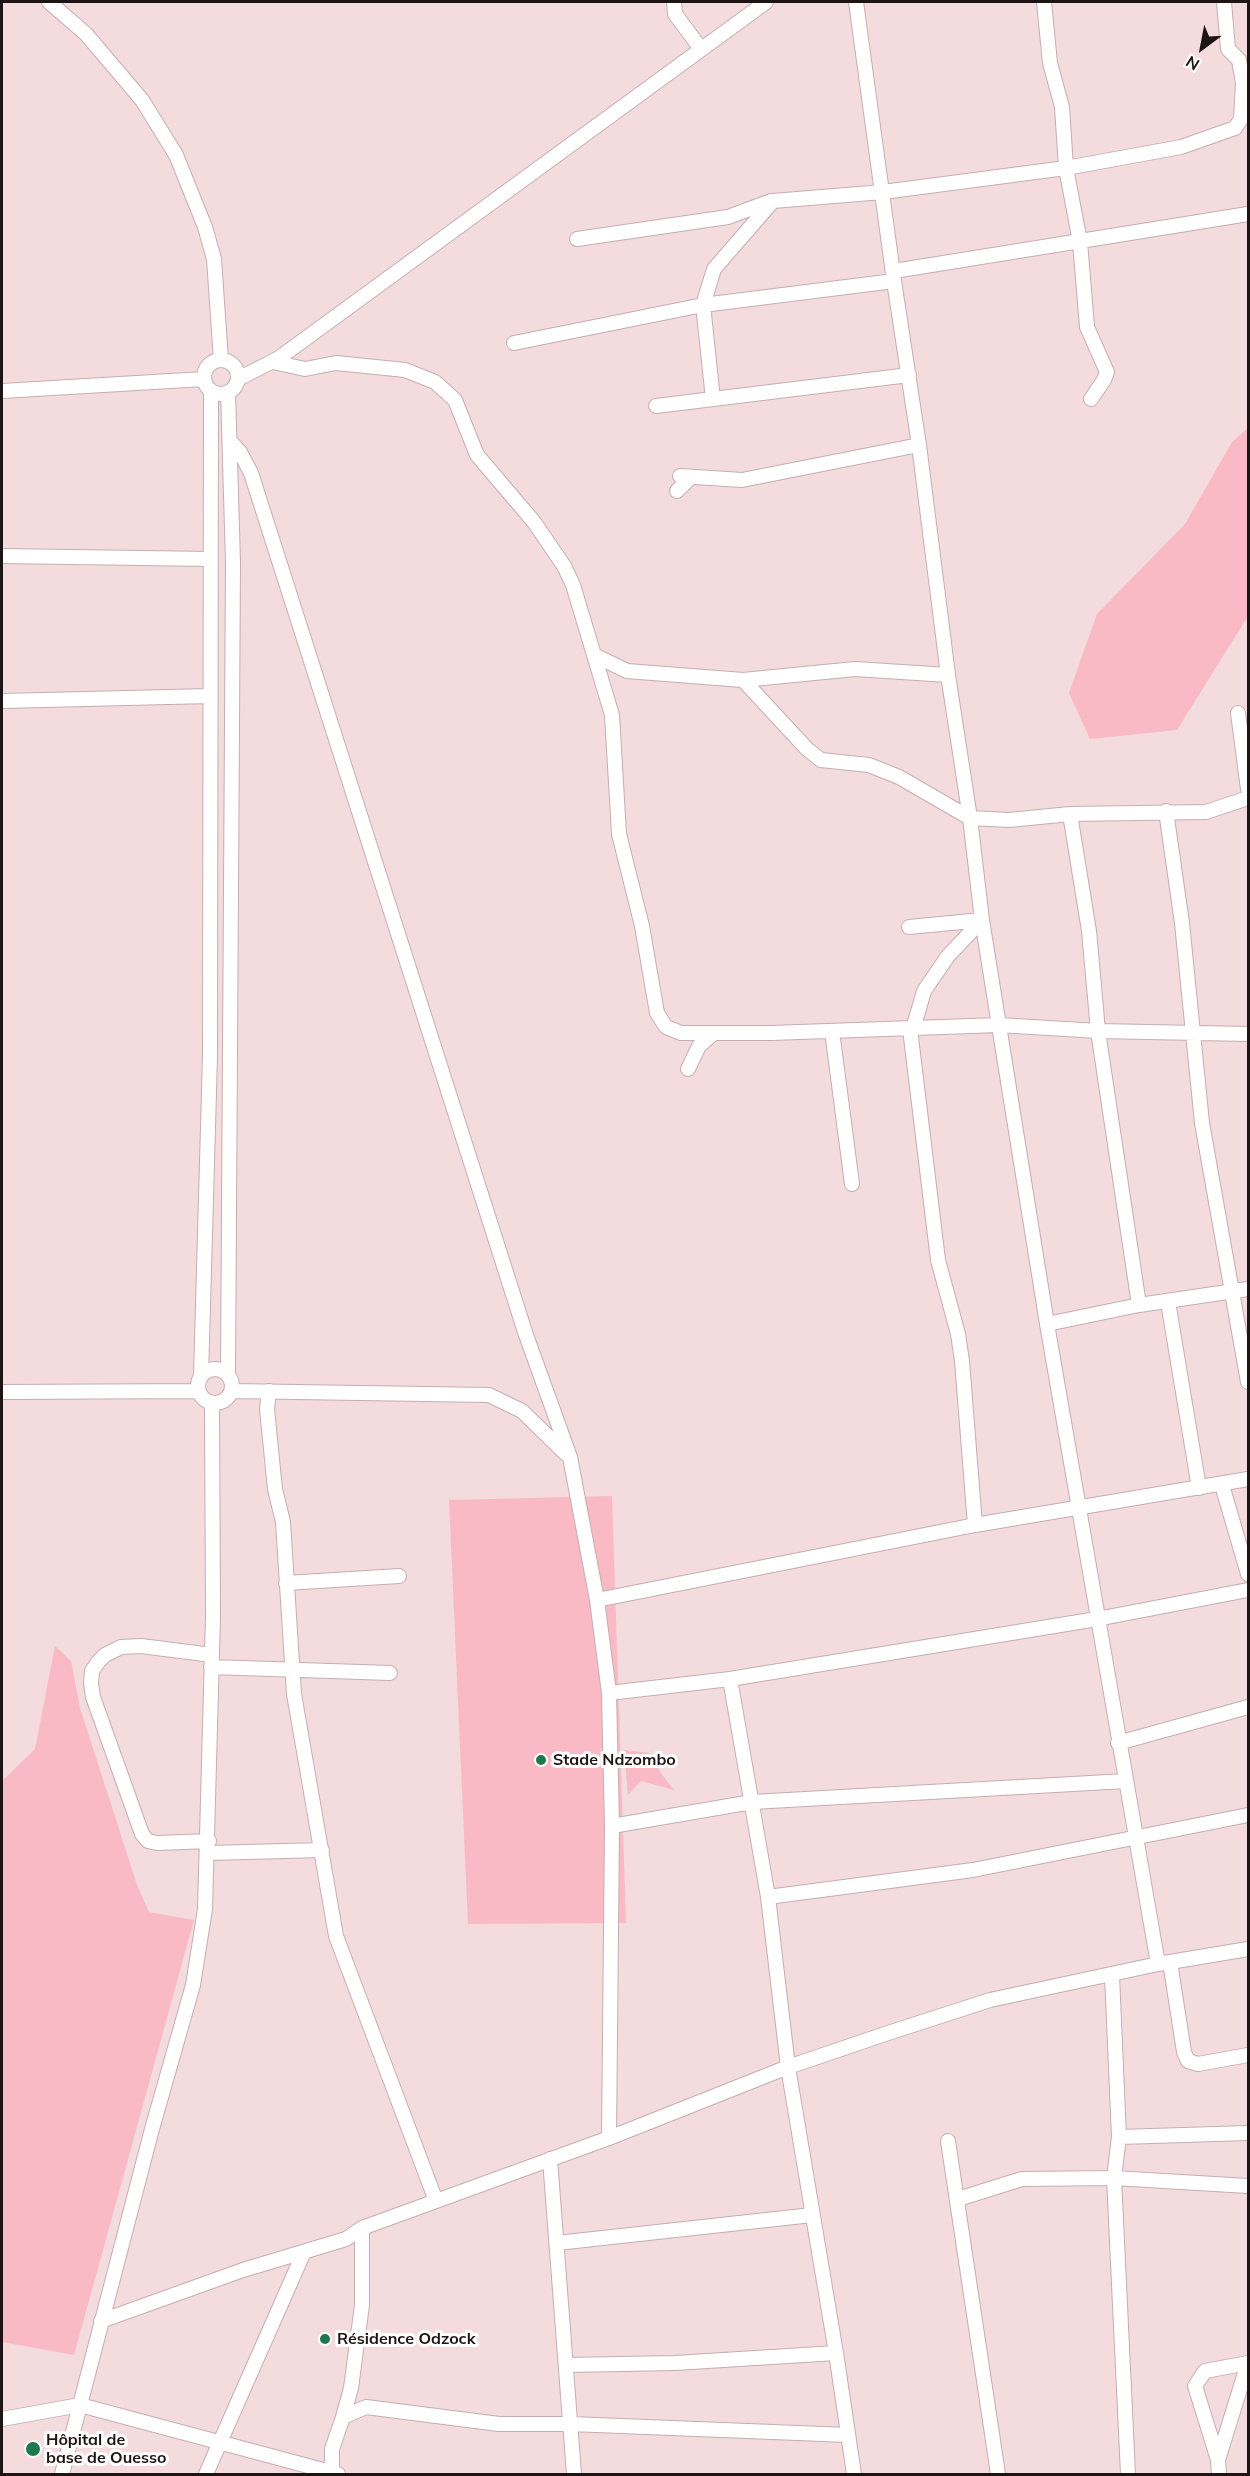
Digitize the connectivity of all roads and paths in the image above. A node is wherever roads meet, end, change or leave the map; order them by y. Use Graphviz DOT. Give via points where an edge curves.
graph roads {
  1 [pos="49,2"];
  2 [pos="674,2"];
  3 [pos="765,2"];
  4 [pos="856,2"];
  5 [pos="1044,2"];
  6 [pos="1224,2"];
  7 [pos="701,49"];
  8 [pos="1066,168"];
  9 [pos="883,192"];
  10 [pos="773,201"];
  11 [pos="1248,214"];
  12 [pos="578,239"];
  13 [pos="1080,242"];
  14 [pos="894,276"];
  15 [pos="703,305"];
  16 [pos="514,343"];
  17 [pos="221,360"];
  18 [pos="273,362"];
  19 [pos="909,375"];
  20 [pos="238,379"];
  21 [pos="208,385"];
  22 [pos="2,391"];
  23 [pos="228,392"];
  24 [pos="713,399"];
  25 [pos="1091,399"];
  26 [pos="656,406"];
  27 [pos="230,441"];
  28 [pos="919,445"];
  29 [pos="677,491"];
  30 [pos="2,556"];
  31 [pos="211,559"];
  32 [pos="594,655"];
  33 [pos="948,675"];
  34 [pos="743,680"];
  35 [pos="210,696"];
  36 [pos="2,701"];
  37 [pos="1238,713"];
  38 [pos="1248,789"];
  39 [pos="1248,798"];
  40 [pos="1166,811"];
  41 [pos="1070,814"];
  42 [pos="970,818"];
  43 [pos="982,920"];
  44 [pos="909,927"];
  45 [pos="999,1025"];
  46 [pos="911,1029"];
  47 [pos="832,1031"];
  48 [pos="1098,1031"];
  49 [pos="714,1033"];
  50 [pos="1193,1034"];
  51 [pos="1248,1034"];
  52 [pos="688,1069"];
  53 [pos="852,1184"];
  54 [pos="1248,1289"];
  55 [pos="1233,1293"];
  56 [pos="1168,1302"];
  57 [pos="1139,1305"];
  58 [pos="1047,1324"];
  59 [pos="228,1373"];
  60 [pos="201,1376"];
  61 [pos="1248,1382"];
  62 [pos="198,1391"];
  63 [pos="232,1391"];
  64 [pos="269,1391"];
  65 [pos="2,1392"];
  66 [pos="212,1403"];
  67 [pos="570,1457"];
  68 [pos="1248,1479"];
  69 [pos="1222,1485"];
  70 [pos="1199,1488"];
  71 [pos="1080,1510"];
  72 [pos="975,1525"];
  73 [pos="1248,1574"];
  74 [pos="399,1576"];
  75 [pos="286,1583"];
  76 [pos="1248,1590"];
  77 [pos="597,1600"];
  78 [pos="1097,1619"];
  79 [pos="212,1661"];
  80 [pos="293,1668"];
  81 [pos="390,1673"];
  82 [pos="730,1679"];
  83 [pos="609,1693"];
  84 [pos="1248,1707"];
  85 [pos="1118,1743"];
  86 [pos="1126,1781"];
  87 [pos="752,1802"];
  88 [pos="1248,1815"];
  89 [pos="612,1826"];
  90 [pos="1136,1839"];
  91 [pos="209,1847"];
  92 [pos="322,1850"];
  93 [pos="768,1897"];
  94 [pos="1248,1949"];
  95 [pos="1164,1963"];
  96 [pos="1112,1975"];
  97 [pos="1248,2055"];
  98 [pos="788,2067"];
  99 [pos="1248,2133"];
  100 [pos="1119,2137"];
  101 [pos="609,2138"];
  102 [pos="948,2141"];
  103 [pos="550,2159"];
  104 [pos="1114,2178"];
  105 [pos="1248,2186"];
  106 [pos="957,2199"];
  107 [pos="436,2201"];
  108 [pos="812,2215"];
  109 [pos="362,2228"];
  110 [pos="557,2243"];
  111 [pos="304,2252"];
  112 [pos="101,2321"];
  113 [pos="836,2353"];
  114 [pos="1248,2363"];
  115 [pos="567,2365"];
  116 [pos="80,2405"];
  117 [pos="343,2417"];
  118 [pos="2,2419"];
  119 [pos="570,2424"];
  120 [pos="848,2434"];
  121 [pos="219,2442"];
  122 [pos="1218,2460"];
  123 [pos="335,2474"];
  124 [pos="62,2475"];
  125 [pos="206,2475"];
  126 [pos="574,2475"];
  127 [pos="854,2475"];
  128 [pos="998,2475"];
  129 [pos="1128,2475"];
  130 [pos="1220,2475"];
  1 -- 17 [label="street" via="86,34 142,100 176,155 197,205 213,259"];
  2 -- 7 [label="street" via="675,14"];
  3 -- 7 [label="street"];
  4 -- 9 [label="street"];
  5 -- 8 [label="street" via="1050,63 1062,107"];
  6 -- 8 [label="street" via="1228,49 1239,60 1243,83 1241,119 1235,128 1181,147"];
  7 -- 18 [label="street"];
  8 -- 9 [label="street"];
  8 -- 13 [label="street"];
  9 -- 10 [label="street"];
  9 -- 14 [label="street"];
  10 -- 12 [label="street" via="728,217"];
  10 -- 15 [label="street" via="714,269"];
  11 -- 13 [label="street"];
  13 -- 14 [label="street"];
  13 -- 25 [label="street" via="1087,327 1107,372"];
  14 -- 15 [label="street"];
  14 -- 19 [label="street"];
  15 -- 16 [label="street"];
  15 -- 24 [label="street"];
  17 -- 20 [label="street" via="231,364"];
  17 -- 21 [label="street" via="208,366"];
  18 -- 20 [label="street"];
  18 -- 32 [label="street" via="305,369 336,363 405,370 446,390 463,416 477,455 534,522 564,566"];
  19 -- 24 [label="street"];
  19 -- 28 [label="street"];
  20 -- 23 [label="street"];
  21 -- 22 [label="street"];
  21 -- 23 [label="street" via="220,394"];
  21 -- 31 [label="street"];
  23 -- 27 [label="street"];
  24 -- 26 [label="street"];
  27 -- 59 [label="street" via="233,563"];
  27 -- 67 [label="street" via="252,473 526,1335"];
  28 -- 29 [label="street" via="742,480 686,477"];
  28 -- 33 [label="street"];
  30 -- 31 [label="street"];
  31 -- 35 [label="street"];
  32 -- 34 [label="street" via="627,671"];
  32 -- 49 [label="street" via="613,722 619,834 642,926 657,1013 666,1028"];
  33 -- 34 [label="street" via="855,669"];
  33 -- 42 [label="street"];
  34 -- 42 [label="street" via="817,758 869,765 887,772"];
  35 -- 36 [label="street"];
  35 -- 60 [label="street" via="210,1056"];
  37 -- 38 [label="street"];
  39 -- 40 [label="street" via="1206,812"];
  40 -- 41 [label="street"];
  40 -- 50 [label="street"];
  41 -- 42 [label="street" via="1009,820"];
  41 -- 48 [label="street" via="1089,931"];
  42 -- 43 [label="street"];
  43 -- 44 [label="street"];
  43 -- 45 [label="street"];
  43 -- 46 [label="street" via="948,956 924,991"];
  45 -- 46 [label="street"];
  45 -- 48 [label="street"];
  45 -- 58 [label="street"];
  46 -- 47 [label="street"];
  46 -- 72 [label="street" via="938,1260 962,1362"];
  47 -- 49 [label="street"];
  47 -- 53 [label="street"];
  48 -- 50 [label="street"];
  48 -- 57 [label="street"];
  49 -- 52 [label="street" via="699,1046"];
  50 -- 51 [label="street"];
  50 -- 55 [label="street" via="1202,1123"];
  54 -- 55 [label="street"];
  55 -- 56 [label="street"];
  55 -- 61 [label="street"];
  56 -- 57 [label="street"];
  56 -- 70 [label="street"];
  57 -- 58 [label="street"];
  58 -- 71 [label="street"];
  59 -- 60 [label="street" via="213,1368"];
  59 -- 63 [label="street"];
  60 -- 62 [label="street"];
  62 -- 65 [label="street"];
  62 -- 66 [label="street"];
  63 -- 64 [label="street"];
  63 -- 66 [label="street" via="228,1398"];
  64 -- 67 [label="street" via="489,1395 522,1411"];
  64 -- 75 [label="street" via="267,1409"];
  66 -- 79 [label="street"];
  67 -- 77 [label="street"];
  68 -- 69 [label="street"];
  69 -- 70 [label="street"];
  69 -- 73 [label="street"];
  70 -- 71 [label="street"];
  71 -- 72 [label="street"];
  71 -- 78 [label="street"];
  72 -- 77 [label="street"];
  74 -- 75 [label="street"];
  75 -- 80 [label="street"];
  76 -- 78 [label="street"];
  77 -- 83 [label="street"];
  78 -- 82 [label="street"];
  78 -- 85 [label="street"];
  79 -- 80 [label="street"];
  79 -- 91 [label="street"];
  79 -- 91 [label="street" via="141,1646 121,1647 98,1662 91,1683 142,1834 148,1841 158,1843"];
  80 -- 81 [label="street"];
  80 -- 92 [label="street" via="294,1694"];
  82 -- 83 [label="street"];
  82 -- 87 [label="street"];
  83 -- 89 [label="street"];
  84 -- 85 [label="street"];
  85 -- 86 [label="street"];
  86 -- 87 [label="street"];
  86 -- 90 [label="street"];
  87 -- 89 [label="street"];
  87 -- 93 [label="street"];
  88 -- 90 [label="street"];
  89 -- 101 [label="street"];
  90 -- 93 [label="street" via="973,1870"];
  90 -- 95 [label="street"];
  91 -- 92 [label="street"];
  91 -- 112 [label="street" via="207,1895 193,1985"];
  92 -- 107 [label="street" via="342,1953"];
  93 -- 98 [label="street"];
  94 -- 95 [label="street"];
  95 -- 96 [label="street"];
  95 -- 97 [label="street" via="1188,2061 1198,2064"];
  96 -- 98 [label="street" via="990,2000"];
  96 -- 100 [label="street"];
  98 -- 101 [label="street"];
  98 -- 108 [label="street"];
  99 -- 100 [label="street"];
  100 -- 104 [label="street"];
  101 -- 103 [label="street"];
  102 -- 106 [label="street"];
  103 -- 107 [label="street"];
  103 -- 110 [label="street"];
  104 -- 105 [label="street"];
  104 -- 106 [label="street" via="1022,2179"];
  104 -- 129 [label="street"];
  106 -- 128 [label="street"];
  107 -- 109 [label="street"];
  108 -- 110 [label="street"];
  108 -- 113 [label="street"];
  109 -- 111 [label="street" via="346,2239"];
  109 -- 117 [label="street" via="362,2305 351,2388"];
  110 -- 115 [label="street"];
  111 -- 112 [label="street"];
  111 -- 121 [label="street"];
  112 -- 116 [label="street"];
  113 -- 115 [label="street"];
  113 -- 120 [label="street"];
  114 -- 122 [label="street"];
  114 -- 122 [label="street" via="1205,2371 1195,2386"];
  115 -- 119 [label="street"];
  116 -- 118 [label="street"];
  116 -- 121 [label="street"];
  116 -- 124 [label="street"];
  117 -- 119 [label="street" via="366,2407 499,2424"];
  117 -- 123 [label="street" via="332,2449"];
  119 -- 120 [label="street"];
  119 -- 126 [label="street"];
  120 -- 127 [label="street"];
  121 -- 123 [label="street"];
  121 -- 125 [label="street"];
  122 -- 130 [label="street"];
}
